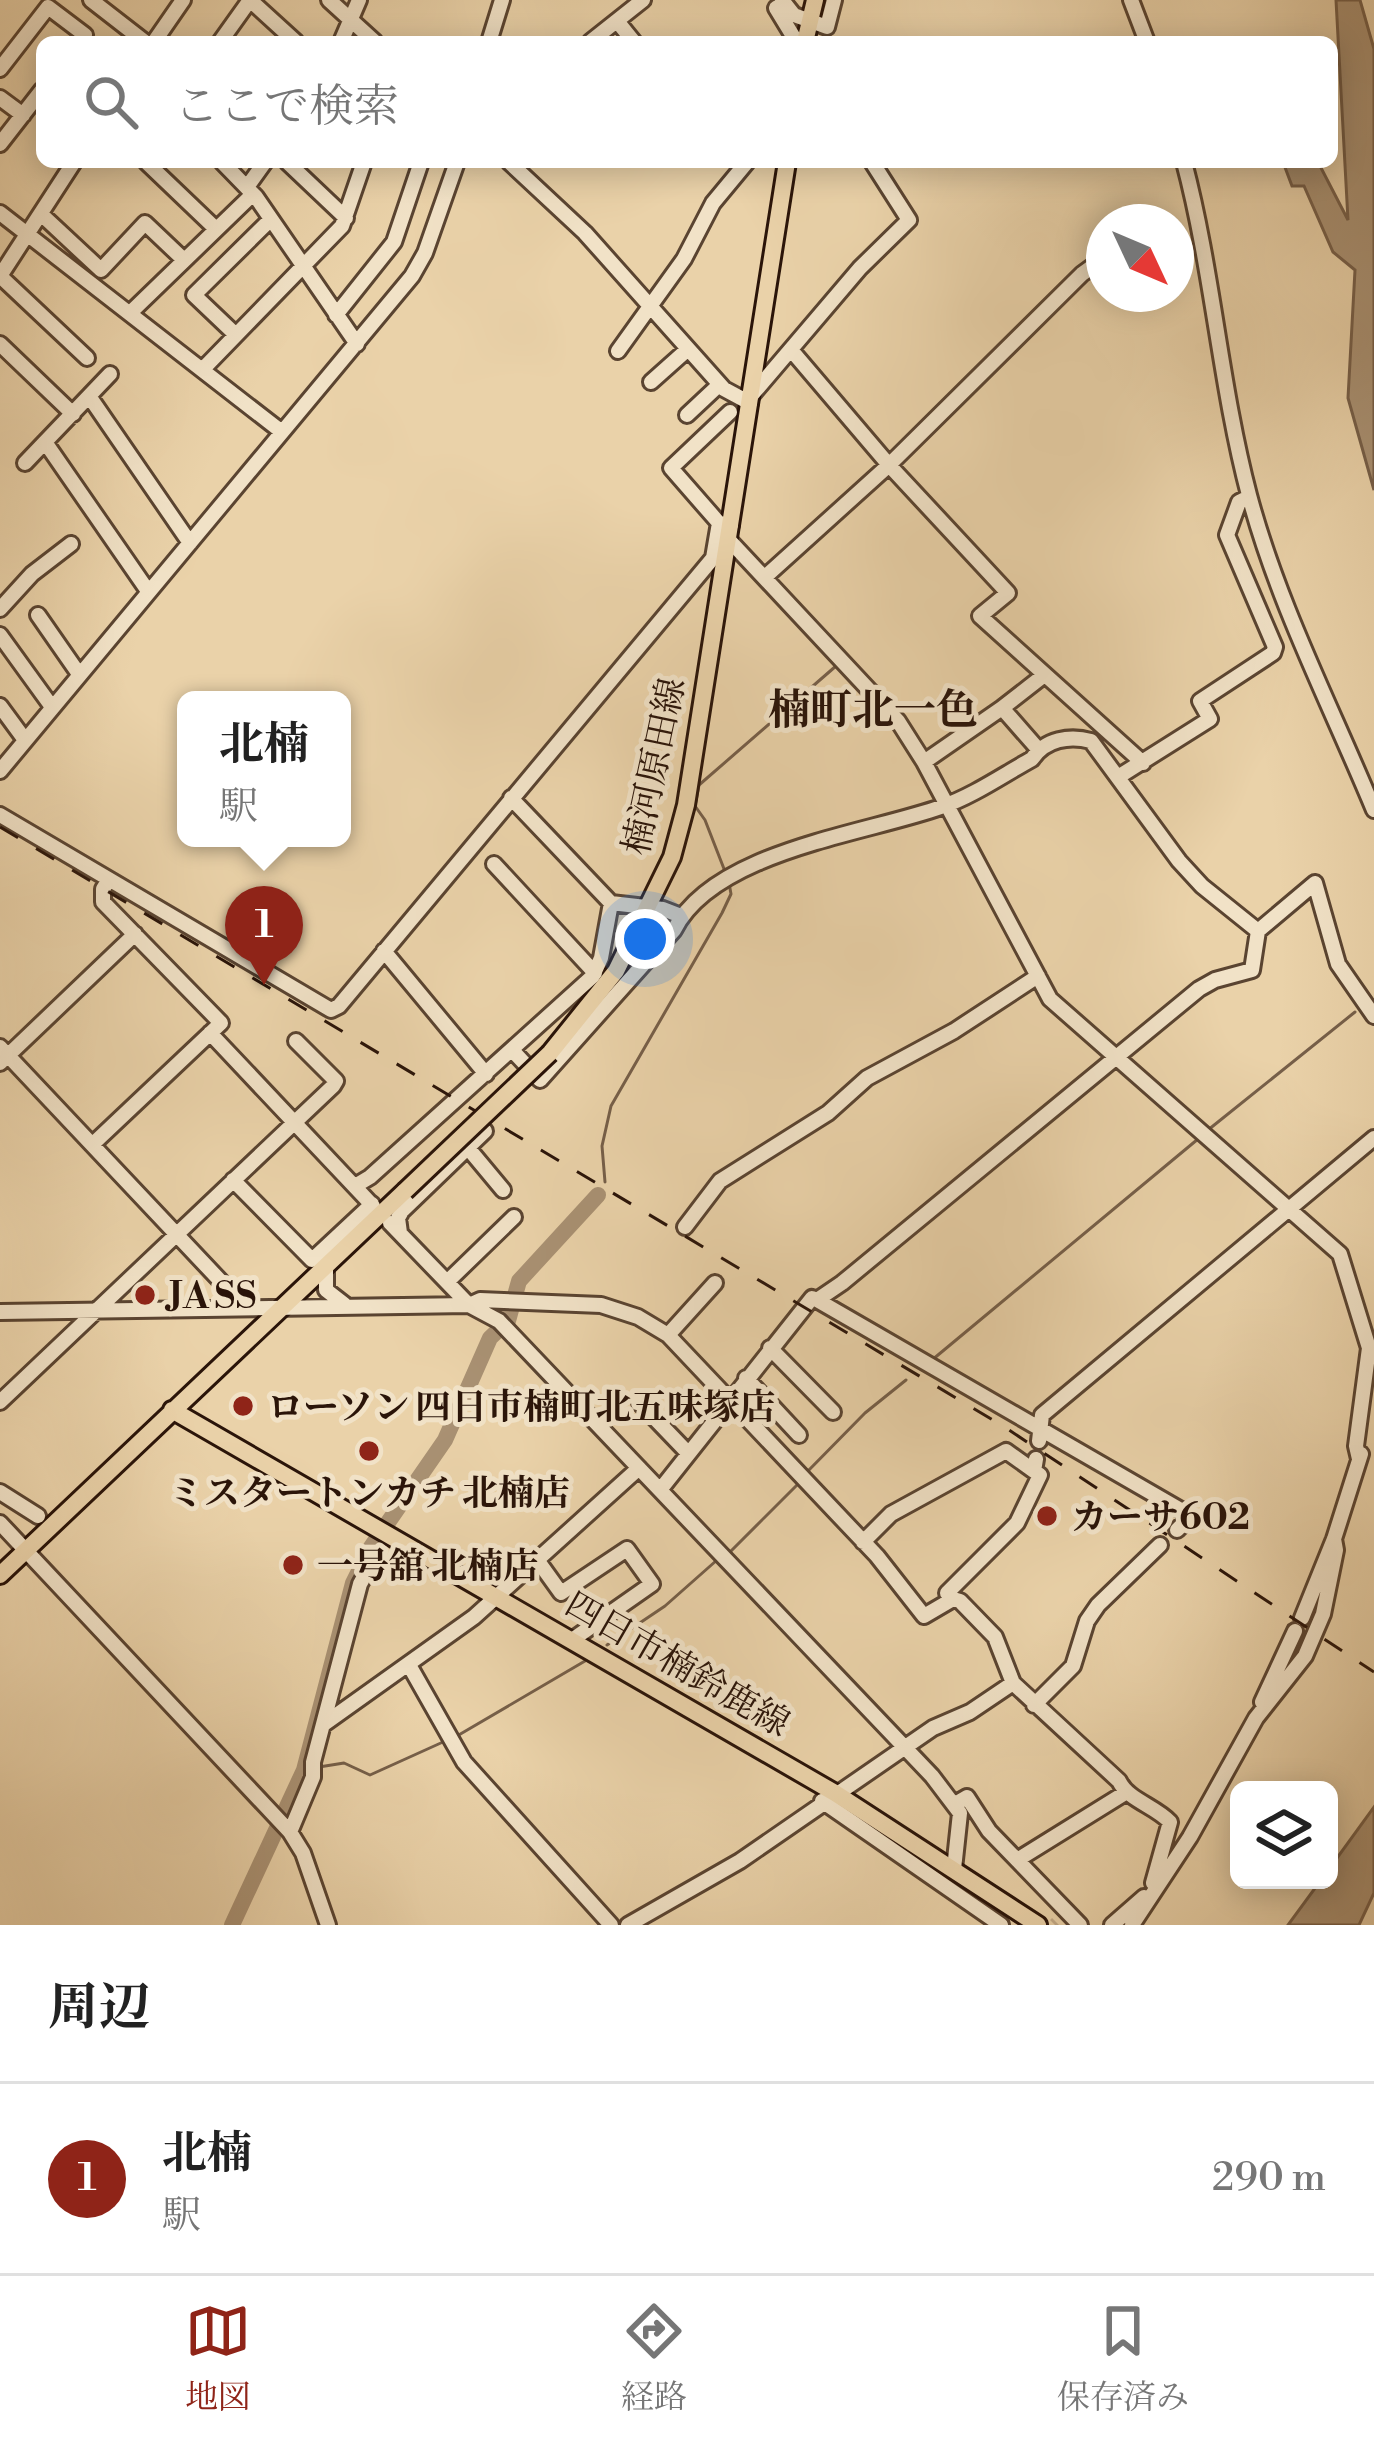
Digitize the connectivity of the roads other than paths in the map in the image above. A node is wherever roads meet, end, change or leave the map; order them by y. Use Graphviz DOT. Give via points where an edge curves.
graph roads {
  1 [pos="91,0"];
  2 [pos="183,0"];
  3 [pos="250,0"];
  4 [pos="329,0"];
  5 [pos="359,0"];
  6 [pos="502,0"];
  7 [pos="643,0"];
  8 [pos="815,0"];
  9 [pos="834,0"];
  10 [pos="1130,0"];
  11 [pos="783,2"];
  12 [pos="349,19"];
  13 [pos="617,21"];
  14 [pos="124,26"];
  15 [pos="819,30"];
  16 [pos="84,36"];
  17 [pos="116,36"];
  18 [pos="140,36"];
  19 [pos="155,36"];
  20 [pos="224,36"];
  21 [pos="286,36"];
  22 [pos="342,36"];
  23 [pos="368,36"];
  24 [pos="492,36"];
  25 [pos="598,36"];
  26 [pos="629,36"];
  27 [pos="790,36"];
  28 [pos="1145,36"];
  29 [pos="0,69"];
  30 [pos="0,98"];
  31 [pos="36,98"];
  32 [pos="23,115"];
  33 [pos="0,144"];
  34 [pos="70,168"];
  35 [pos="152,168"];
  36 [pos="228,168"];
  37 [pos="262,168"];
  38 [pos="292,168"];
  39 [pos="360,168"];
  40 [pos="419,168"];
  41 [pos="455,168"];
  42 [pos="516,168"];
  43 [pos="737,168"];
  44 [pos="786,168"];
  45 [pos="876,168"];
  46 [pos="1185,168"];
  47 [pos="250,190"];
  48 [pos="0,213"];
  49 [pos="40,214"];
  50 [pos="346,218"];
  51 [pos="271,219"];
  52 [pos="216,229"];
  53 [pos="28,234"];
  54 [pos="184,260"];
  55 [pos="303,266"];
  56 [pos="1086,273"];
  57 [pos="0,276"];
  58 [pos="650,306"];
  59 [pos="130,313"];
  60 [pos="336,315"];
  61 [pos="236,335"];
  62 [pos="0,344"];
  63 [pos="357,344"];
  64 [pos="688,349"];
  65 [pos="618,351"];
  66 [pos="791,352"];
  67 [pos="87,358"];
  68 [pos="202,369"];
  69 [pos="110,374"];
  70 [pos="651,382"];
  71 [pos="719,385"];
  72 [pos="89,396"];
  73 [pos="750,400"];
  74 [pos="730,412"];
  75 [pos="73,414"];
  76 [pos="687,415"];
  77 [pos="283,431"];
  78 [pos="45,442"];
  79 [pos="25,463"];
  80 [pos="889,465"];
  81 [pos="1249,497"];
  82 [pos="726,529"];
  83 [pos="190,543"];
  84 [pos="71,544"];
  85 [pos="765,577"];
  86 [pos="148,591"];
  87 [pos="0,609"];
  88 [pos="38,615"];
  89 [pos="0,635"];
  90 [pos="79,674"];
  91 [pos="1043,676"];
  92 [pos="0,706"];
  93 [pos="52,706"];
  94 [pos="1001,708"];
  95 [pos="1103,728"];
  96 [pos="25,740"];
  97 [pos="1091,741"];
  98 [pos="1039,749"];
  99 [pos="925,762"];
  100 [pos="1143,763"];
  101 [pos="0,771"];
  102 [pos="1118,777"];
  103 [pos="511,799"];
  104 [pos="947,806"];
  105 [pos="1374,810"];
  106 [pos="0,815"];
  107 [pos="494,864"];
  108 [pos="108,881"];
  109 [pos="611,903"];
  110 [pos="649,907"];
  111 [pos="681,916"];
  112 [pos="1258,932"];
  113 [pos="136,934"];
  114 [pos="384,951"];
  115 [pos="595,974"];
  116 [pos="1038,976"];
  117 [pos="1374,1016"];
  118 [pos="210,1033"];
  119 [pos="296,1041"];
  120 [pos="512,1050"];
  121 [pos="3,1055"];
  122 [pos="1115,1057"];
  123 [pos="486,1074"];
  124 [pos="295,1123"];
  125 [pos="485,1132"];
  126 [pos="1374,1138"];
  127 [pos="94,1143"];
  128 [pos="468,1148"];
  129 [pos="233,1180"];
  130 [pos="355,1186"];
  131 [pos="502,1190"];
  132 [pos="1290,1209"];
  133 [pos="514,1217"];
  134 [pos="685,1227"];
  135 [pos="178,1232"];
  136 [pos="326,1265"];
  137 [pos="448,1282"];
  138 [pos="715,1283"];
  139 [pos="817,1300"];
  140 [pos="344,1304"];
  141 [pos="469,1305"];
  142 [pos="244,1306"];
  143 [pos="285,1306"];
  144 [pos="98,1310"];
  145 [pos="0,1312"];
  146 [pos="668,1335"];
  147 [pos="770,1348"];
  148 [pos="746,1378"];
  149 [pos="730,1397"];
  150 [pos="0,1402"];
  151 [pos="640,1403"];
  152 [pos="1374,1408"];
  153 [pos="172,1410"];
  154 [pos="833,1412"];
  155 [pos="799,1436"];
  156 [pos="1040,1436"];
  157 [pos="688,1453"];
  158 [pos="1359,1459"];
  159 [pos="639,1468"];
  160 [pos="660,1490"];
  161 [pos="0,1492"];
  162 [pos="38,1516"];
  163 [pos="0,1523"];
  164 [pos="1177,1530"];
  165 [pos="1334,1539"];
  166 [pos="863,1542"];
  167 [pos="1160,1545"];
  168 [pos="26,1550"];
  169 [pos="376,1555"];
  170 [pos="538,1561"];
  171 [pos="0,1575"];
  172 [pos="497,1596"];
  173 [pos="953,1599"];
  174 [pos="572,1640"];
  175 [pos="409,1665"];
  176 [pos="1013,1683"];
  177 [pos="1034,1705"];
  178 [pos="1256,1718"];
  179 [pos="324,1724"];
  180 [pos="905,1746"];
  181 [pos="1125,1792"];
  182 [pos="828,1797"];
  183 [pos="955,1804"];
  184 [pos="288,1830"];
  185 [pos="1017,1860"];
  186 [pos="954,1869"];
  187 [pos="1150,1895"];
  188 [pos="1053,1920"];
  189 [pos="328,1925"];
  190 [pos="611,1925"];
  191 [pos="628,1925"];
  192 [pos="1001,1925"];
  193 [pos="1080,1925"];
  194 [pos="1112,1925"];
  195 [pos="1132,1925"];
  1 -- 14 [label="street"];
  2 -- 19 [label="street"];
  3 -- 20 [label="street"];
  3 -- 21 [label="street"];
  4 -- 12 [label="street"];
  5 -- 12 [label="street"];
  6 -- 24 [label="street"];
  7 -- 13 [label="street"];
  8 -- 15 [label="main road"];
  9 -- 15 [label="street"];
  10 -- 28 [label="street"];
  11 -- 15 [label="street"];
  11 -- 27 [label="street" via="776,8"];
  12 -- 22 [label="street"];
  12 -- 23 [label="street"];
  13 -- 25 [label="street"];
  13 -- 26 [label="street"];
  14 -- 17 [label="street"];
  14 -- 18 [label="street"];
  16 -- 29 [label="street" via="48,7"];
  30 -- 32 [label="street"];
  31 -- 32 [label="street"];
  32 -- 33 [label="street"];
  34 -- 49 [label="street"];
  35 -- 52 [label="street"];
  36 -- 47 [label="street"];
  37 -- 47 [label="street"];
  38 -- 50 [label="street"];
  39 -- 50 [label="street"];
  40 -- 60 [label="street" via="394,242"];
  41 -- 63 [label="street" via="418,268"];
  42 -- 58 [label="street"];
  43 -- 58 [label="street"];
  44 -- 73 [label="main road, 楠河原田線"];
  45 -- 66 [label="street" via="908,220"];
  46 -- 81 [label="street"];
  47 -- 51 [label="street"];
  47 -- 52 [label="street"];
  48 -- 53 [label="street"];
  49 -- 53 [label="street"];
  49 -- 54 [label="street" via="101,270 145,223"];
  50 -- 55 [label="street"];
  51 -- 55 [label="street"];
  51 -- 61 [label="street" via="194,295"];
  52 -- 54 [label="street"];
  53 -- 57 [label="street"];
  53 -- 59 [label="street"];
  54 -- 59 [label="street"];
  55 -- 60 [label="street"];
  55 -- 61 [label="street"];
  56 -- 80 [label="street"];
  57 -- 67 [label="street"];
  58 -- 64 [label="street"];
  58 -- 65 [label="street"];
  59 -- 68 [label="street"];
  60 -- 63 [label="street"];
  61 -- 68 [label="street"];
  62 -- 75 [label="street"];
  63 -- 77 [label="street"];
  64 -- 70 [label="street"];
  64 -- 71 [label="street"];
  66 -- 73 [label="street"];
  66 -- 80 [label="street"];
  68 -- 77 [label="street"];
  69 -- 72 [label="street"];
  71 -- 73 [label="street"];
  71 -- 76 [label="street"];
  72 -- 75 [label="street"];
  72 -- 83 [label="street"];
  73 -- 82 [label="main road, 楠河原田線"];
  74 -- 82 [label="street" via="670,468"];
  75 -- 78 [label="street"];
  77 -- 83 [label="street"];
  78 -- 79 [label="street"];
  78 -- 86 [label="street"];
  80 -- 85 [label="street"];
  80 -- 91 [label="street" via="1008,593 980,616"];
  81 -- 100 [label="street" via="1239,502 1227,535 1273,653 1200,701 1210,719"];
  81 -- 105 [label="street"];
  82 -- 85 [label="street"];
  82 -- 103 [label="street" via="713,558"];
  82 -- 110 [label="main road, 楠河原田線" via="686,805"];
  83 -- 86 [label="street"];
  84 -- 87 [label="street"];
  85 -- 99 [label="street" via="898,721"];
  86 -- 90 [label="street"];
  88 -- 90 [label="street"];
  89 -- 93 [label="street"];
  90 -- 93 [label="street"];
  91 -- 94 [label="street"];
  91 -- 95 [label="street"];
  92 -- 96 [label="street"];
  93 -- 96 [label="street"];
  94 -- 98 [label="street"];
  94 -- 99 [label="street"];
  95 -- 97 [label="street"];
  95 -- 100 [label="street"];
  96 -- 101 [label="street"];
  97 -- 98 [label="street" via="1072,735"];
  97 -- 102 [label="street"];
  98 -- 104 [label="street"];
  99 -- 104 [label="street"];
  100 -- 102 [label="street"];
  102 -- 112 [label="street" via="1179,861"];
  103 -- 109 [label="street"];
  103 -- 114 [label="street"];
  104 -- 111 [label="street" via="818,840 729,879"];
  104 -- 116 [label="street"];
  106 -- 108 [label="street"];
  107 -- 115 [label="street"];
  108 -- 113 [label="street" via="103,902"];
  108 -- 114 [label="street" via="331,1010"];
  109 -- 110 [label="street"];
  109 -- 115 [label="street"];
  110 -- 111 [label="street"];
  110 -- 136 [label="main road, 楠河原田線, bridge" via="616,971 550,1053"];
  111 -- 120 [label="street" via="540,1080"];
  112 -- 117 [label="street" via="1315,883 1338,964"];
  112 -- 122 [label="street" via="1252,970 1199,989"];
  113 -- 118 [label="street" via="221,1023"];
  113 -- 121 [label="street"];
  114 -- 123 [label="street"];
  115 -- 120 [label="street"];
  116 -- 122 [label="street" via="1050,999"];
  116 -- 134 [label="street" via="867,1078 828,1113 720,1181"];
  118 -- 124 [label="street"];
  118 -- 127 [label="street"];
  119 -- 124 [label="street" via="336,1081"];
  120 -- 123 [label="street"];
  121 -- 127 [label="street"];
  122 -- 132 [label="street"];
  122 -- 139 [label="street"];
  123 -- 130 [label="street"];
  124 -- 129 [label="street"];
  124 -- 130 [label="street"];
  125 -- 128 [label="street"];
  126 -- 132 [label="street"];
  127 -- 135 [label="street"];
  128 -- 131 [label="street"];
  128 -- 137 [label="street" via="402,1211 395,1228"];
  129 -- 130 [label="street" via="312,1260 373,1205"];
  129 -- 135 [label="street"];
  132 -- 156 [label="street" via="1042,1415"];
  132 -- 158 [label="street" via="1340,1254 1366,1336"];
  133 -- 137 [label="street"];
  135 -- 142 [label="street"];
  135 -- 144 [label="street"];
  136 -- 140 [label="street" via="326,1290"];
  136 -- 143 [label="main road, 楠河原田線"];
  137 -- 141 [label="street"];
  138 -- 146 [label="street"];
  139 -- 147 [label="street"];
  139 -- 156 [label="street"];
  140 -- 141 [label="street"];
  140 -- 143 [label="street"];
  141 -- 146 [label="street" via="613,1307"];
  141 -- 159 [label="street" via="503,1325"];
  142 -- 143 [label="street"];
  142 -- 144 [label="street"];
  143 -- 153 [label="main road, 楠河原田線"];
  144 -- 145 [label="street"];
  144 -- 150 [label="street"];
  146 -- 149 [label="street"];
  147 -- 148 [label="street"];
  147 -- 154 [label="street"];
  148 -- 149 [label="street"];
  148 -- 155 [label="street"];
  149 -- 157 [label="street"];
  149 -- 166 [label="street"];
  151 -- 157 [label="street"];
  152 -- 158 [label="street"];
  153 -- 168 [label="main road"];
  153 -- 172 [label="main road, 四日市楠鈴鹿線"];
  156 -- 164 [label="street" via="1186,1513"];
  157 -- 160 [label="street"];
  158 -- 165 [label="street"];
  159 -- 160 [label="street"];
  159 -- 170 [label="street"];
  160 -- 180 [label="street"];
  161 -- 162 [label="street"];
  163 -- 168 [label="street"];
  165 -- 178 [label="street"];
  165 -- 178 [label="street" via="1323,1614 1305,1656"];
  166 -- 173 [label="street" via="924,1616"];
  166 -- 173 [label="street" via="891,1514 1006,1451 1035,1465 1040,1475 1017,1523 947,1593"];
  167 -- 177 [label="street" via="1098,1605 1073,1666"];
  168 -- 171 [label="main road"];
  168 -- 184 [label="street"];
  169 -- 179 [label="street" via="360,1584"];
  170 -- 172 [label="street"];
  170 -- 174 [label="street" via="561,1593 627,1549 652,1584"];
  172 -- 174 [label="main road, 四日市楠鈴鹿線"];
  172 -- 175 [label="street"];
  173 -- 176 [label="street" via="995,1637"];
  174 -- 182 [label="main road, 四日市楠鈴鹿線"];
  175 -- 179 [label="street"];
  175 -- 190 [label="street" via="464,1762"];
  176 -- 177 [label="street"];
  176 -- 180 [label="street"];
  177 -- 181 [label="street"];
  178 -- 187 [label="street"];
  179 -- 184 [label="street"];
  180 -- 182 [label="street"];
  180 -- 183 [label="street"];
  181 -- 185 [label="street"];
  181 -- 187 [label="street" via="1170,1822"];
  182 -- 186 [label="main road, 四日市楠鈴鹿線"];
  182 -- 191 [label="street" via="740,1861"];
  182 -- 192 [label="street"];
  183 -- 185 [label="street" via="967,1797"];
  183 -- 186 [label="street" via="961,1820"];
  184 -- 189 [label="street"];
  185 -- 188 [label="street"];
  186 -- 188 [label="main road, 四日市楠鈴鹿線"];
  187 -- 194 [label="street"];
  187 -- 195 [label="street"];
  188 -- 193 [label="street"];
}
